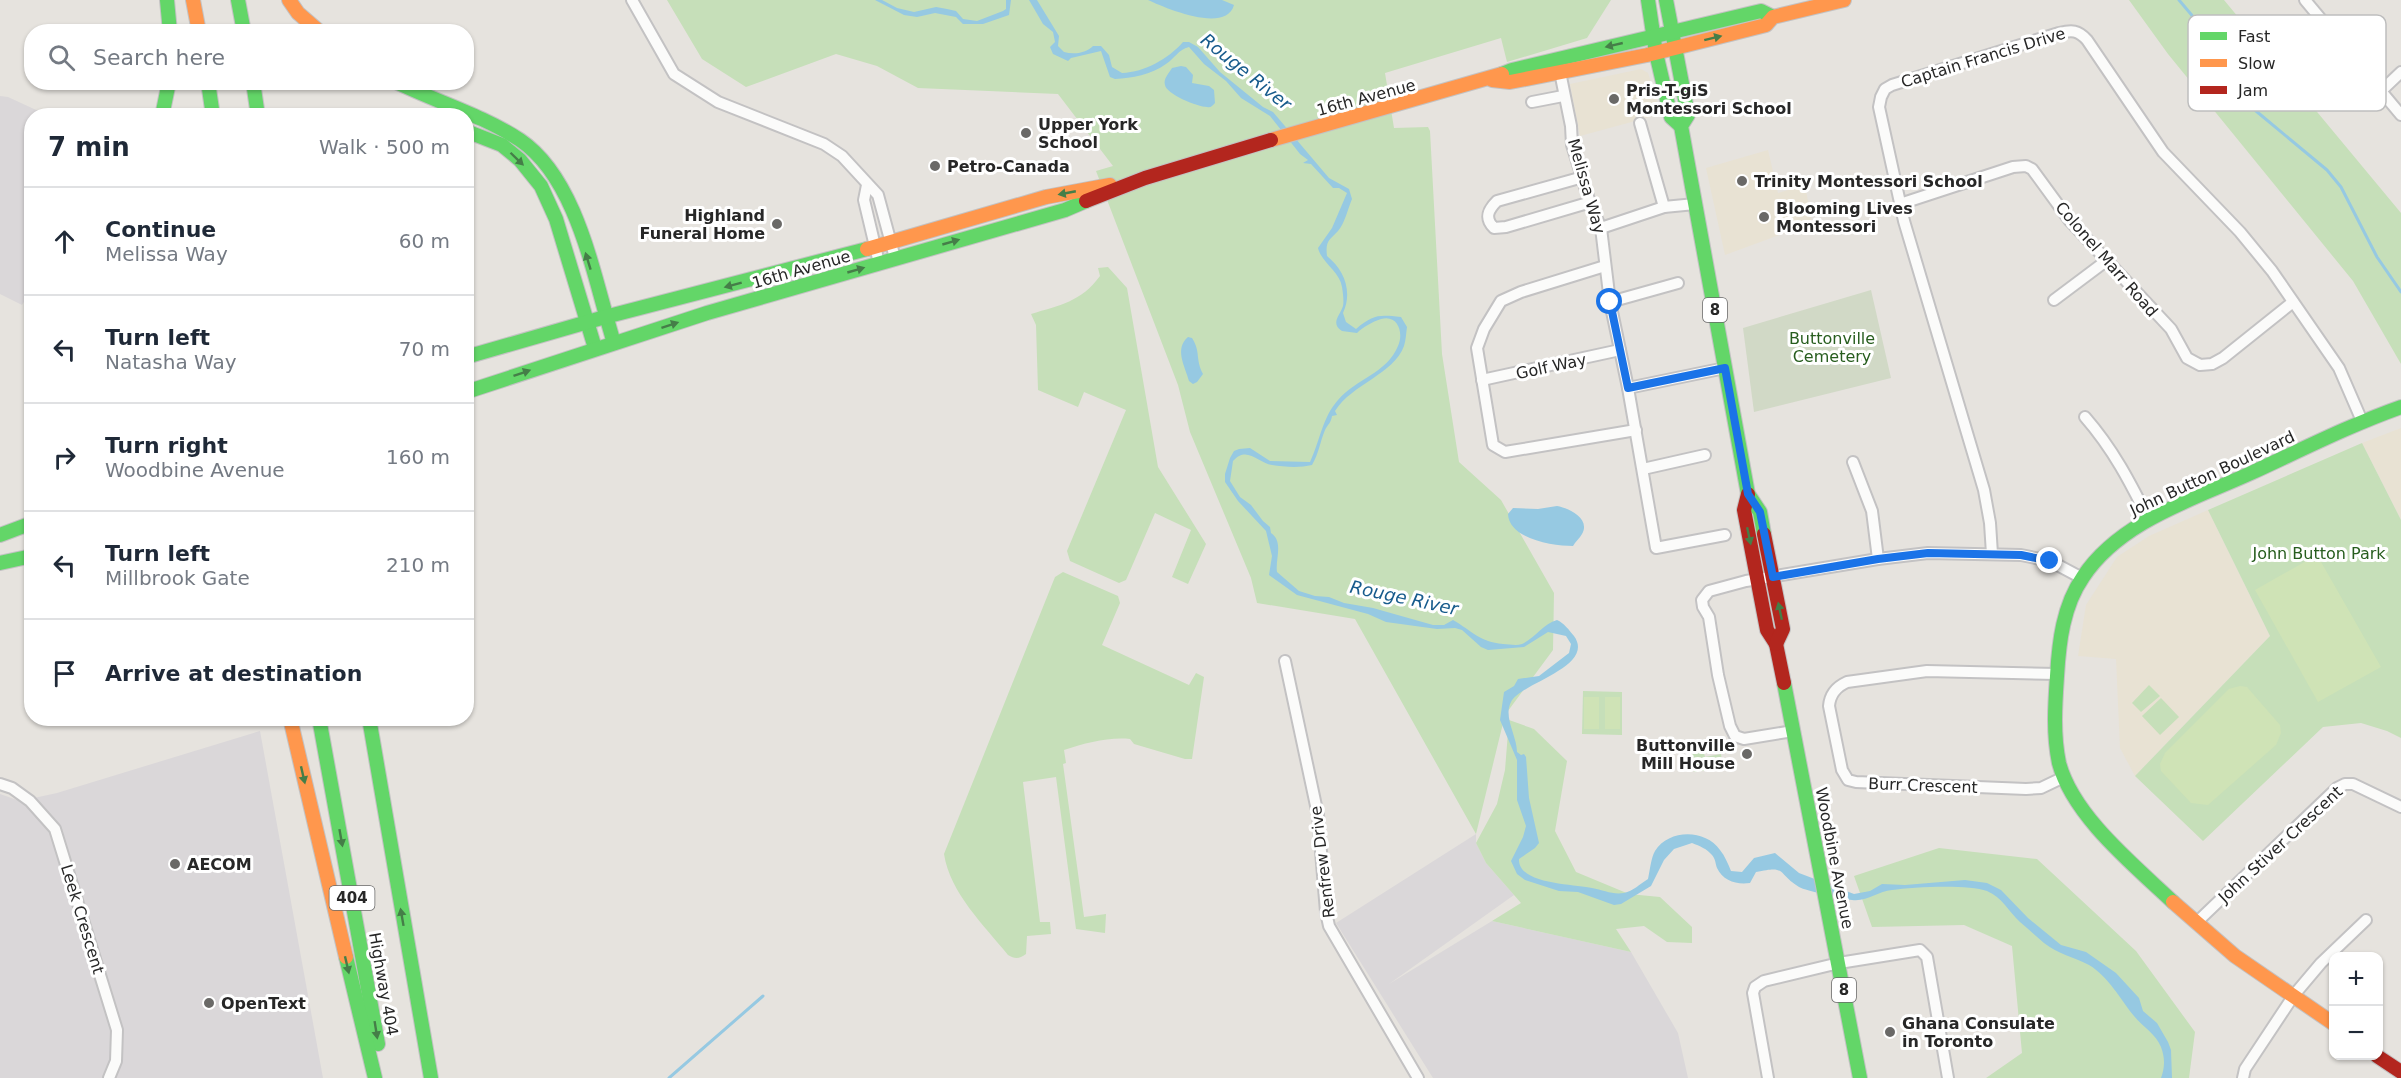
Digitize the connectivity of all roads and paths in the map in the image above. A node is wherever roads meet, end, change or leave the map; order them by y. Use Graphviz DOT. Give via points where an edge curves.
graph roads {
  1 [pos="167,0"];
  2 [pos="193,0"];
  3 [pos="238,0"];
  4 [pos="290,0"];
  5 [pos="632,0"];
  6 [pos="1648,0"];
  7 [pos="1666,0"];
  8 [pos="1844,0"];
  9 [pos="2305,0"];
  10 [pos="2318,15"];
  11 [pos="1773,17"];
  12 [pos="169,24"];
  13 [pos="198,24"];
  14 [pos="242,24"];
  15 [pos="311,24"];
  16 [pos="1671,32"];
  17 [pos="1653,36"];
  18 [pos="1674,48"];
  19 [pos="1656,53"];
  20 [pos="1560,72"];
  21 [pos="2401,72"];
  22 [pos="1492,80"];
  23 [pos="2386,86"];
  24 [pos="167,90"];
  25 [pos="209,90"];
  26 [pos="254,90"];
  27 [pos="414,90"];
  28 [pos="1563,96"];
  29 [pos="2386,97"];
  30 [pos="1532,102"];
  31 [pos="164,108"];
  32 [pos="212,108"];
  33 [pos="257,108"];
  34 [pos="455,108"];
  35 [pos="2401,115"];
  36 [pos="474,116"];
  37 [pos="1640,123"];
  38 [pos="1681,126"];
  39 [pos="474,134"];
  40 [pos="1583,177"];
  41 [pos="1145,178"];
  42 [pos="867,185"];
  43 [pos="1591,202"];
  44 [pos="1695,204"];
  45 [pos="1900,204"];
  46 [pos="1664,207"];
  47 [pos="1601,228"];
  48 [pos="891,243"];
  49 [pos="875,247"];
  50 [pos="895,258"];
  51 [pos="2106,261"];
  52 [pos="879,263"];
  53 [pos="1605,266"];
  54 [pos="1678,283"];
  55 [pos="2054,300"];
  56 [pos="1610,302"];
  57 [pos="2293,302"];
  58 [pos="605,317"];
  59 [pos="587,322"];
  60 [pos="614,343"];
  61 [pos="595,348"];
  62 [pos="1620,350"];
  63 [pos="474,355"];
  64 [pos="1725,368"];
  65 [pos="1482,380"];
  66 [pos="1628,388"];
  67 [pos="474,389"];
  68 [pos="2401,406"];
  69 [pos="2085,417"];
  70 [pos="2362,421"];
  71 [pos="1636,430"];
  72 [pos="1705,455"];
  73 [pos="1853,462"];
  74 [pos="1643,470"];
  75 [pos="1748,494"];
  76 [pos="2149,520"];
  77 [pos="24,526"];
  78 [pos="0,535"];
  79 [pos="1725,535"];
  80 [pos="24,554"];
  81 [pos="1992,554"];
  82 [pos="24,558"];
  83 [pos="1878,559"];
  84 [pos="0,562"];
  85 [pos="1773,577"];
  86 [pos="2082,578"];
  87 [pos="1758,579"];
  88 [pos="1776,644"];
  89 [pos="1285,661"];
  90 [pos="2057,674"];
  91 [pos="292,726"];
  92 [pos="320,726"];
  93 [pos="370,726"];
  94 [pos="1793,730"];
  95 [pos="2064,777"];
  96 [pos="0,784"];
  97 [pos="2401,807"];
  98 [pos="2366,920"];
  99 [pos="2197,922"];
  100 [pos="1839,963"];
  101 [pos="2294,995"];
  102 [pos="2329,1020"];
  103 [pos="2383,1060"];
  104 [pos="2401,1072"];
  105 [pos="108,1078"];
  106 [pos="375,1078"];
  107 [pos="383,1078"];
  108 [pos="431,1078"];
  109 [pos="1418,1078"];
  110 [pos="1768,1078"];
  111 [pos="1860,1078"];
  112 [pos="1948,1078"];
  113 [pos="2243,1078"];
  1 -- 12 [label="main road"];
  2 -- 13 [label="main road"];
  3 -- 14 [label="main road"];
  4 -- 15 [label="main road"];
  5 -- 42 [label="street" via="674,74 718,102 824,144 842,156"];
  6 -- 17 [label="main road, Woodbine Avenue / 8"];
  7 -- 16 [label="main road, Woodbine Avenue / 8"];
  8 -- 11 [label="main road, 16th Avenue"];
  9 -- 10 [label="street"];
  11 -- 16 [label="main road, 16th Avenue" via="1762,11"];
  18 -- 11 [label="main road, 16th Avenue, one-way" via="1766,25"];
  16 -- 17 [label="main road, 16th Avenue"];
  16 -- 18 [label="main road, Woodbine Avenue / 8"];
  17 -- 19 [label="main road, Woodbine Avenue / 8"];
  17 -- 22 [label="main road, 16th Avenue, one-way" via="1512,70"];
  18 -- 19 [label="main road, 16th Avenue"];
  18 -- 38 [label="main road, Woodbine Avenue / 8" via="1688,115"];
  19 -- 20 [label="main road, 16th Avenue"];
  19 -- 38 [label="main road, Woodbine Avenue / 8" via="1671,117"];
  20 -- 22 [label="main road, 16th Avenue" via="1510,82"];
  20 -- 28 [label="street, Melissa Way"];
  21 -- 23 [label="street"];
  22 -- 41 [label="main road, 16th Avenue"];
  24 -- 31 [label="main road"];
  25 -- 32 [label="main road"];
  26 -- 33 [label="main road"];
  34 -- 27 [label="main road, one-way"];
  28 -- 30 [label="street"];
  28 -- 40 [label="street, Melissa Way" via="1572,145"];
  29 -- 35 [label="street"];
  58 -- 36 [label="main road, one-way" via="559,180 536,152"];
  37 -- 46 [label="street"];
  38 -- 44 [label="main road, Woodbine Avenue / 8"];
  39 -- 59 [label="main road, one-way" via="502,145 520,160 540,186 556,219"];
  40 -- 43 [label="street, Melissa Way"];
  40 -- 43 [label="street" via="1497,201 1488,216 1489,223 1494,228 1506,227"];
  41 -- 48 [label="main road, 16th Avenue, one-way" via="1046,197"];
  50 -- 41 [label="main road, 16th Avenue, one-way" via="1065,210"];
  42 -- 48 [label="street" via="878,195"];
  42 -- 49 [label="street" via="864,200"];
  43 -- 47 [label="street, Melissa Way"];
  44 -- 46 [label="street"];
  44 -- 64 [label="main road, Woodbine Avenue / 8"];
  45 -- 51 [label="street, Colonel Marr Road" via="2026,166 2037,174 2070,221"];
  45 -- 57 [label="street, Captain Francis Drive" via="1880,117 1885,89 2074,30 2087,40 2163,152 2240,232"];
  45 -- 81 [label="street, Captain Francis Drive" via="1984,490"];
  46 -- 47 [label="street"];
  47 -- 53 [label="street, Melissa Way"];
  48 -- 49 [label="main road, 16th Avenue"];
  48 -- 50 [label="street"];
  49 -- 52 [label="street"];
  49 -- 58 [label="main road, 16th Avenue, one-way"];
  50 -- 52 [label="main road, 16th Avenue"];
  51 -- 55 [label="street"];
  51 -- 57 [label="street, Colonel Marr Road" via="2170,329 2187,358 2200,365 2223,357"];
  60 -- 52 [label="main road, 16th Avenue, one-way"];
  53 -- 56 [label="street, Melissa Way"];
  53 -- 65 [label="street" via="1501,301 1477,348"];
  54 -- 56 [label="street"];
  56 -- 62 [label="street, Melissa Way"];
  57 -- 70 [label="street, Captain Francis Drive" via="2339,368"];
  58 -- 59 [label="main road, 16th Avenue"];
  58 -- 60 [label="main road"];
  59 -- 61 [label="main road"];
  59 -- 63 [label="main road, 16th Avenue"];
  60 -- 61 [label="main road, 16th Avenue"];
  67 -- 61 [label="main road, 16th Avenue, one-way"];
  62 -- 65 [label="street, Golf Way"];
  62 -- 66 [label="street, Melissa Way"];
  64 -- 66 [label="street"];
  64 -- 75 [label="main road, Woodbine Avenue / 8"];
  65 -- 71 [label="street" via="1493,445 1505,452"];
  66 -- 71 [label="street, Melissa Way"];
  68 -- 70 [label="main road, John Button Boulevard"];
  69 -- 76 [label="street" via="2119,462"];
  70 -- 76 [label="main road, John Button Boulevard"];
  71 -- 74 [label="street, Melissa Way"];
  72 -- 74 [label="street"];
  73 -- 83 [label="street" via="1872,511"];
  74 -- 79 [label="street, Melissa Way" via="1656,548"];
  75 -- 85 [label="main road, Woodbine Avenue / 8" via="1760,512"];
  75 -- 87 [label="main road, Woodbine Avenue / 8, one-way" via="1744,510"];
  76 -- 86 [label="main road, John Button Boulevard" via="2105,548"];
  77 -- 78 [label="main road"];
  80 -- 84 [label="main road"];
  81 -- 83 [label="street" via="1928,553"];
  81 -- 86 [label="street" via="2050,561"];
  82 -- 84 [label="main road"];
  83 -- 85 [label="street"];
  85 -- 87 [label="street"];
  88 -- 85 [label="main road, Woodbine Avenue / 8, one-way" via="1784,629"];
  86 -- 90 [label="main road, John Button Boulevard" via="2064,618"];
  87 -- 88 [label="main road, Woodbine Avenue / 8" via="1767,630"];
  87 -- 94 [label="street" via="1703,595 1718,675 1735,736 1744,739"];
  88 -- 94 [label="main road, Woodbine Avenue / 8"];
  89 -- 109 [label="street, Renfrew Drive" via="1318,815 1329,926"];
  90 -- 95 [label="main road, John Button Boulevard" via="2057,742"];
  90 -- 95 [label="street, Burr Crescent" via="1914,672 1847,682 1838,686 1829,706 1842,770 1848,780 1856,783 2026,789 2041,788"];
  91 -- 106 [label="main road, one-way"];
  92 -- 107 [label="main road, Highway 404 / 404, one-way"];
  108 -- 93 [label="main road, Highway 404 / 404, one-way"];
  94 -- 100 [label="main road, Woodbine Avenue / 8"];
  95 -- 99 [label="main road, John Button Boulevard" via="2088,816 2118,849"];
  96 -- 105 [label="street, Leek Crescent" via="30,801 55,829 117,1029 116,1061"];
  97 -- 99 [label="street, John Stiver Crescent" via="2353,784 2337,788"];
  98 -- 101 [label="street"];
  99 -- 101 [label="main road, John Button Boulevard" via="2222,945"];
  100 -- 110 [label="street" via="1764,981 1755,987"];
  100 -- 111 [label="main road, Woodbine Avenue / 8"];
  100 -- 112 [label="street" via="1910,951 1924,953"];
  101 -- 102 [label="main road, John Button Boulevard"];
  101 -- 113 [label="street" via="2245,1069"];
  103 -- 104 [label="main road"];
}
